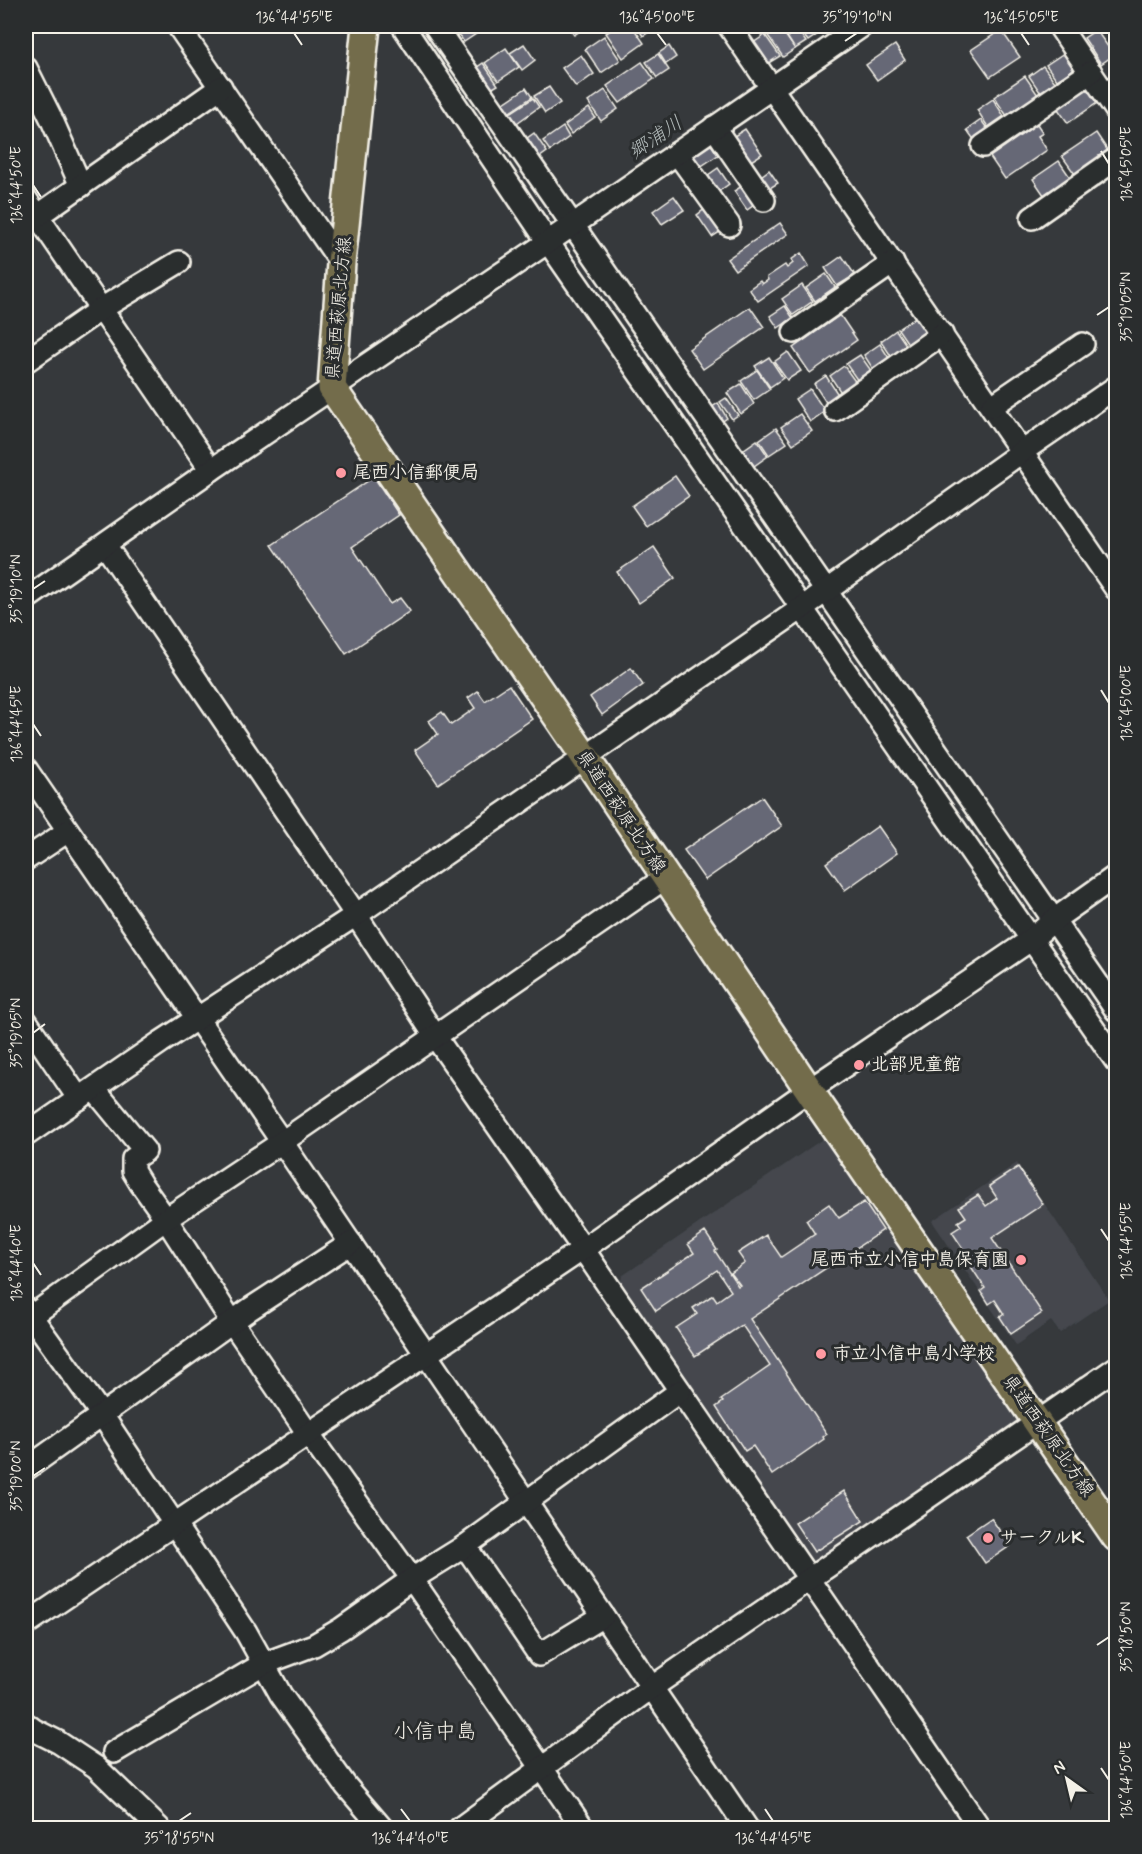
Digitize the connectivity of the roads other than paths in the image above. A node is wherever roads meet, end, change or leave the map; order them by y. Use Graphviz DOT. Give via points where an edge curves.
graph roads {
  1 [pos="178,26"];
  2 [pos="366,26"];
  3 [pos="403,26"];
  4 [pos="435,26"];
  5 [pos="729,26"];
  6 [pos="862,26"];
  7 [pos="1059,26"];
  8 [pos="26,68"];
  9 [pos="1091,72"];
  10 [pos="221,87"];
  11 [pos="771,88"];
  12 [pos="1116,110"];
  13 [pos="714,127"];
  14 [pos="983,146"];
  15 [pos="677,153"];
  16 [pos="1116,159"];
  17 [pos="81,186"];
  18 [pos="765,200"];
  19 [pos="29,214"];
  20 [pos="1032,218"];
  21 [pos="573,224"];
  22 [pos="729,225"];
  23 [pos="548,242"];
  24 [pos="179,262"];
  25 [pos="341,263"];
  26 [pos="892,263"];
  27 [pos="101,309"];
  28 [pos="794,332"];
  29 [pos="942,334"];
  30 [pos="1083,344"];
  31 [pos="26,361"];
  32 [pos="1116,387"];
  33 [pos="332,388"];
  34 [pos="992,406"];
  35 [pos="835,410"];
  36 [pos="1023,451"];
  37 [pos="211,470"];
  38 [pos="105,545"];
  39 [pos="1116,588"];
  40 [pos="826,590"];
  41 [pos="26,599"];
  42 [pos="802,608"];
  43 [pos="585,757"];
  44 [pos="26,769"];
  45 [pos="68,831"];
  46 [pos="26,860"];
  47 [pos="1116,876"];
  48 [pos="664,878"];
  49 [pos="356,915"];
  50 [pos="1055,919"];
  51 [pos="1032,939"];
  52 [pos="1116,1010"];
  53 [pos="197,1020"];
  54 [pos="26,1021"];
  55 [pos="435,1035"];
  56 [pos="1116,1061"];
  57 [pos="809,1090"];
  58 [pos="86,1094"];
  59 [pos="26,1135"];
  60 [pos="282,1142"];
  61 [pos="166,1219"];
  62 [pos="351,1243"];
  63 [pos="583,1249"];
  64 [pos="27,1315"];
  65 [pos="232,1322"];
  66 [pos="425,1354"];
  67 [pos="1116,1368"];
  68 [pos="680,1391"];
  69 [pos="102,1415"];
  70 [pos="1038,1422"];
  71 [pos="309,1435"];
  72 [pos="26,1469"];
  73 [pos="525,1502"];
  74 [pos="174,1525"];
  75 [pos="1116,1537"];
  76 [pos="465,1546"];
  77 [pos="412,1579"];
  78 [pos="810,1580"];
  79 [pos="603,1616"];
  80 [pos="26,1624"];
  81 [pos="263,1664"];
  82 [pos="651,1688"];
  83 [pos="26,1724"];
  84 [pos="114,1752"];
  85 [pos="542,1770"];
  86 [pos="159,1828"];
  87 [pos="382,1828"];
  88 [pos="460,1828"];
  89 [pos="583,1828"];
  90 [pos="747,1828"];
  91 [pos="980,1828"];
  1 -- 10 [label="street"];
  2 -- 25 [label="main road, 県道西萩原北方線"];
  3 -- 23 [label="street"];
  4 -- 21 [label="street"];
  5 -- 11 [label="street"];
  6 -- 11 [label="street"];
  7 -- 9 [label="street"];
  8 -- 17 [label="street"];
  9 -- 12 [label="street"];
  9 -- 14 [label="street"];
  10 -- 17 [label="street"];
  10 -- 25 [label="street"];
  11 -- 13 [label="street"];
  11 -- 26 [label="street"];
  13 -- 15 [label="street"];
  13 -- 18 [label="street"];
  15 -- 21 [label="street"];
  15 -- 22 [label="street"];
  16 -- 20 [label="street"];
  17 -- 19 [label="street"];
  19 -- 27 [label="street"];
  21 -- 23 [label="street"];
  21 -- 40 [label="street"];
  23 -- 33 [label="street"];
  23 -- 42 [label="street"];
  24 -- 27 [label="street"];
  25 -- 33 [label="main road, 県道西萩原北方線"];
  26 -- 28 [label="street"];
  26 -- 29 [label="street"];
  27 -- 31 [label="street"];
  27 -- 37 [label="street"];
  29 -- 34 [label="street"];
  29 -- 35 [label="street"];
  30 -- 34 [label="street"];
  32 -- 36 [label="street"];
  33 -- 37 [label="street"];
  33 -- 43 [label="main road, 県道西萩原北方線"];
  34 -- 36 [label="street"];
  36 -- 39 [label="street"];
  36 -- 40 [label="street"];
  37 -- 38 [label="street"];
  38 -- 41 [label="street"];
  38 -- 49 [label="street"];
  40 -- 42 [label="street"];
  40 -- 50 [label="street"];
  42 -- 43 [label="street"];
  42 -- 51 [label="street"];
  43 -- 48 [label="main road, 県道西萩原北方線"];
  43 -- 49 [label="street"];
  44 -- 45 [label="street"];
  45 -- 46 [label="street"];
  45 -- 53 [label="street"];
  47 -- 50 [label="street"];
  48 -- 55 [label="street"];
  48 -- 57 [label="main road, 県道西萩原北方線"];
  49 -- 53 [label="street"];
  49 -- 55 [label="street"];
  50 -- 51 [label="street"];
  50 -- 52 [label="street"];
  51 -- 56 [label="street"];
  51 -- 57 [label="street"];
  53 -- 58 [label="street"];
  53 -- 60 [label="street"];
  54 -- 58 [label="street"];
  55 -- 60 [label="street"];
  55 -- 63 [label="street"];
  57 -- 63 [label="street"];
  57 -- 70 [label="main road, 県道西萩原北方線"];
  58 -- 59 [label="street"];
  58 -- 61 [label="street" via="145,1151 133,1159 134,1170"];
  60 -- 61 [label="street"];
  60 -- 62 [label="street"];
  61 -- 64 [label="street"];
  61 -- 65 [label="street"];
  62 -- 65 [label="street"];
  62 -- 66 [label="street"];
  63 -- 66 [label="street"];
  63 -- 68 [label="street"];
  64 -- 69 [label="street"];
  65 -- 69 [label="street"];
  65 -- 71 [label="street"];
  66 -- 71 [label="street"];
  66 -- 73 [label="street"];
  67 -- 70 [label="street"];
  68 -- 73 [label="street"];
  68 -- 78 [label="street"];
  69 -- 72 [label="street"];
  69 -- 74 [label="street"];
  70 -- 75 [label="main road, 県道西萩原北方線"];
  70 -- 78 [label="street"];
  71 -- 74 [label="street"];
  71 -- 77 [label="street"];
  73 -- 76 [label="street"];
  73 -- 79 [label="street"];
  74 -- 80 [label="street"];
  74 -- 81 [label="street"];
  76 -- 77 [label="street"];
  76 -- 79 [label="street" via="539,1655"];
  77 -- 81 [label="street" via="314,1645"];
  77 -- 85 [label="street"];
  78 -- 82 [label="street"];
  78 -- 91 [label="street"];
  79 -- 82 [label="street"];
  81 -- 84 [label="street"];
  81 -- 87 [label="street" via="346,1786"];
  82 -- 85 [label="street"];
  82 -- 90 [label="street"];
  83 -- 86 [label="street" via="96,1767"];
  85 -- 88 [label="street"];
  85 -- 89 [label="street"];
}
